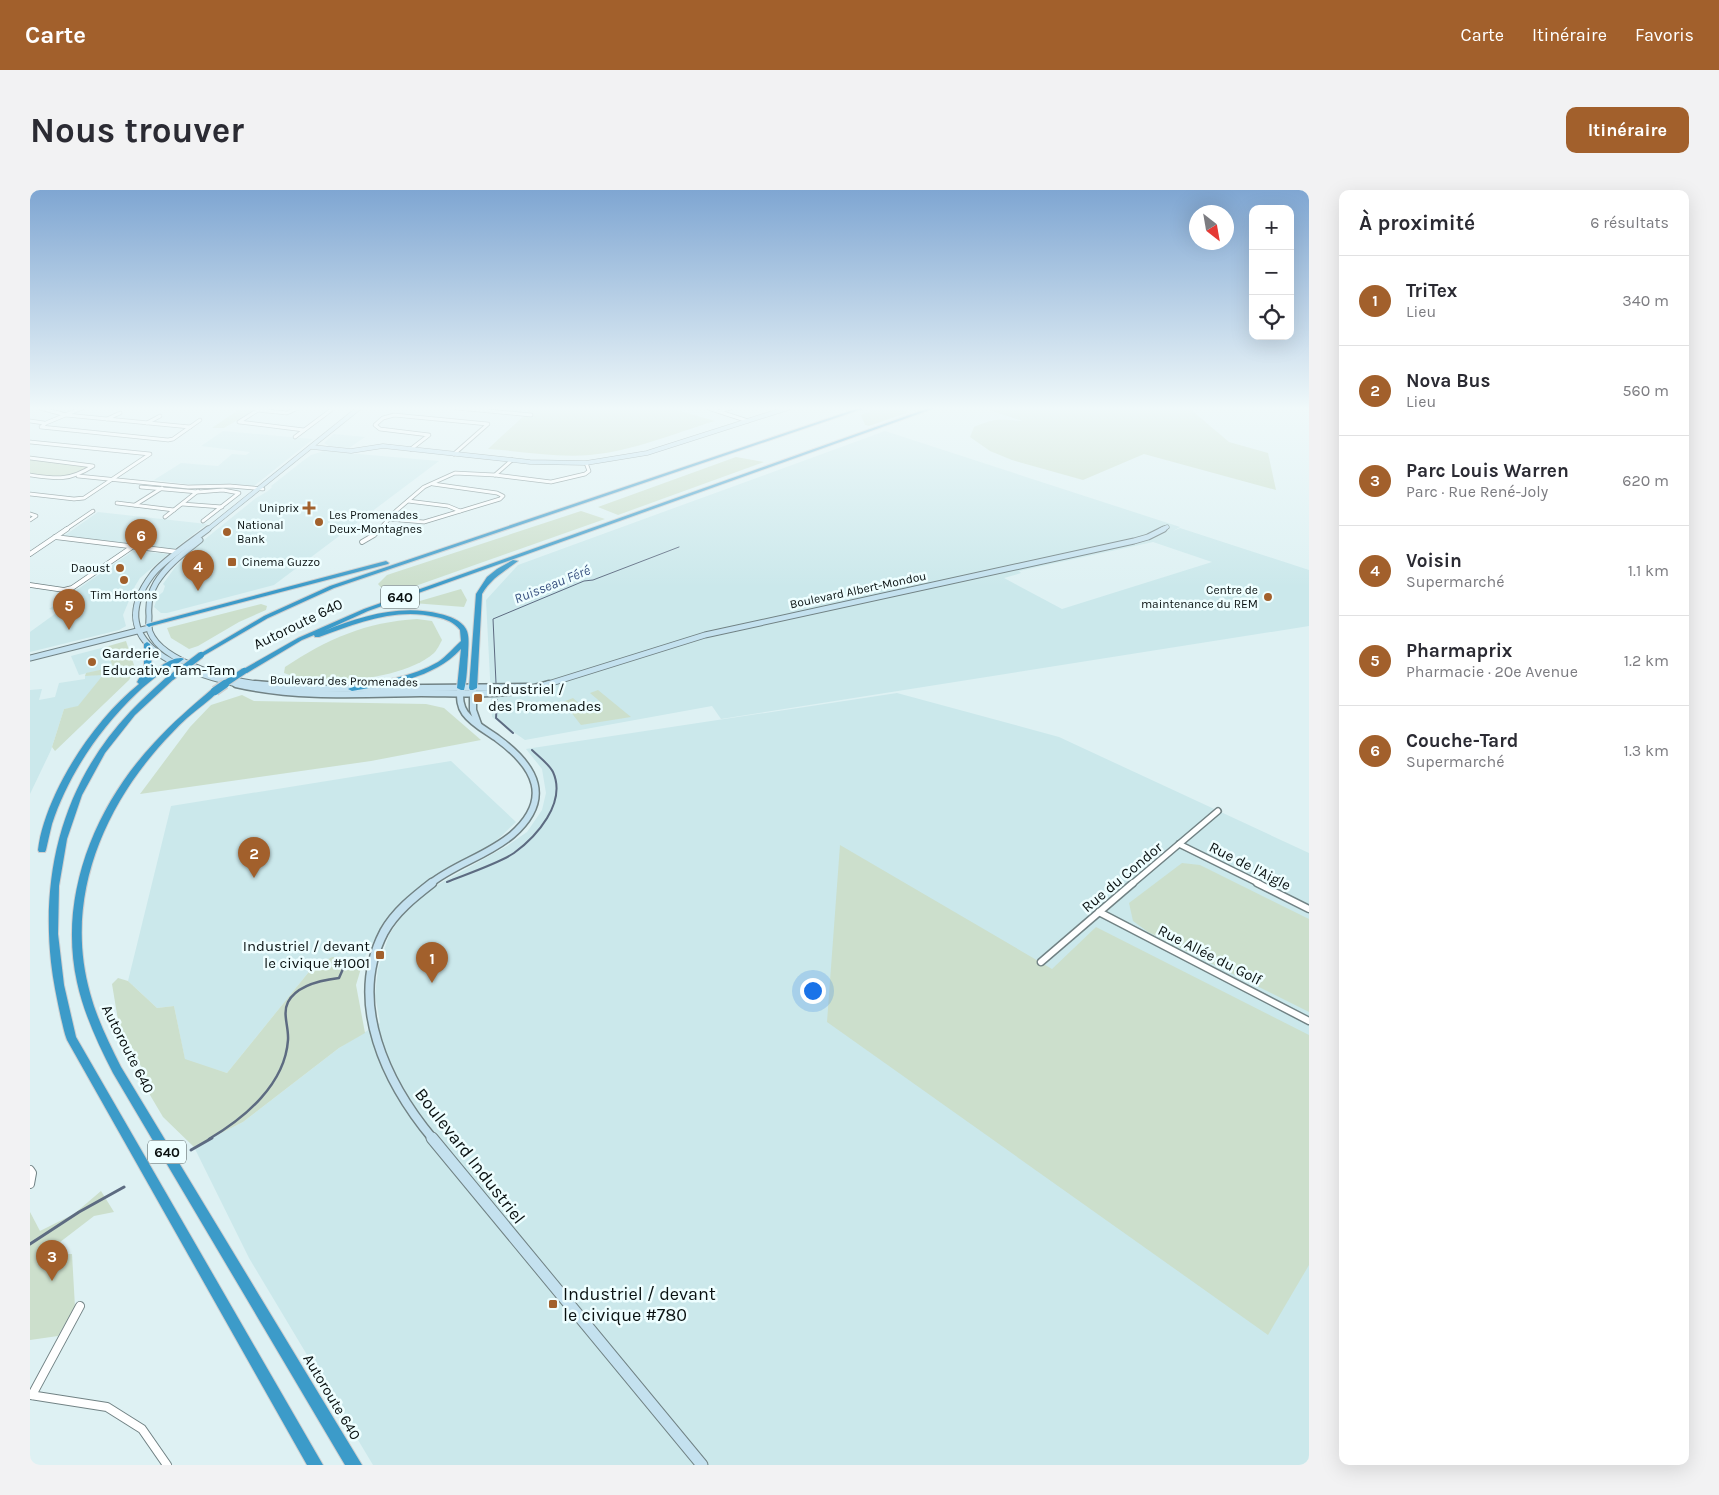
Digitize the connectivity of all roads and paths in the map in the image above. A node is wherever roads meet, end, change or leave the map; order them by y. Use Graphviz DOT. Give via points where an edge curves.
graph roads {
  1 [pos="91,468"];
  2 [pos="130,468"];
  3 [pos="287,468"];
  4 [pos="288,468"];
  5 [pos="504,468"];
  6 [pos="587,468"];
  7 [pos="685,468"];
  8 [pos="766,468"];
  9 [pos="30,475"];
  10 [pos="495,475"];
  11 [pos="78,476"];
  12 [pos="113,479"];
  13 [pos="432,484"];
  14 [pos="168,485"];
  15 [pos="141,487"];
  16 [pos="201,487"];
  17 [pos="161,489"];
  18 [pos="260,489"];
  19 [pos="198,492"];
  20 [pos="30,494"];
  21 [pos="408,501"];
  22 [pos="117,503"];
  23 [pos="182,504"];
  24 [pos="134,505"];
  25 [pos="222,507"];
  26 [pos="174,510"];
  27 [pos="94,511"];
  28 [pos="460,511"];
  29 [pos="30,514"];
  30 [pos="165,516"];
  31 [pos="388,519"];
  32 [pos="30,520"];
  33 [pos="204,521"];
  34 [pos="1167,527"];
  35 [pos="55,537"];
  36 [pos="563,540"];
  37 [pos="362,542"];
  38 [pos="463,542"];
  39 [pos="133,547"];
  40 [pos="178,552"];
  41 [pos="184,553"];
  42 [pos="30,554"];
  43 [pos="30,585"];
  44 [pos="149,626"];
  45 [pos="137,629"];
  46 [pos="463,643"];
  47 [pos="147,644"];
  48 [pos="30,654"];
  49 [pos="30,658"];
  50 [pos="180,659"];
  51 [pos="172,663"];
  52 [pos="244,671"];
  53 [pos="352,688"];
  54 [pos="215,691"];
  55 [pos="460,691"];
  56 [pos="473,691"];
  57 [pos="130,696"];
  58 [pos="479,726"];
  59 [pos="117,796"];
  60 [pos="1218,811"];
  61 [pos="52,822"];
  62 [pos="1179,844"];
  63 [pos="43,858"];
  64 [pos="1309,909"];
  65 [pos="1100,912"];
  66 [pos="1041,962"];
  67 [pos="44,968"];
  68 [pos="1309,1021"];
  69 [pos="30,1170"];
  70 [pos="30,1184"];
  71 [pos="80,1306"];
  72 [pos="31,1395"];
  73 [pos="167,1465"];
  74 [pos="315,1465"];
  75 [pos="354,1465"];
  76 [pos="702,1465"];
  1 -- 11 [label="street"];
  2 -- 12 [label="street"];
  3 -- 18 [label="street"];
  4 -- 18 [label="street"];
  5 -- 10 [label="street"];
  6 -- 10 [label="street" via="585,474 556,482"];
  7 -- 38 [label="highway, Autoroute 640 / 640"];
  8 -- 36 [label="highway, Autoroute 640 / 640"];
  9 -- 11 [label="street" via="66,479"];
  10 -- 13 [label="street" via="460,472"];
  11 -- 12 [label="street"];
  12 -- 14 [label="street"];
  12 -- 20 [label="street" via="80,499"];
  13 -- 21 [label="street"];
  13 -- 28 [label="street" via="502,496 500,500"];
  14 -- 16 [label="street"];
  14 -- 17 [label="street"];
  15 -- 17 [label="street"];
  16 -- 18 [label="street" via="227,485"];
  16 -- 19 [label="street"];
  17 -- 19 [label="street"];
  17 -- 24 [label="street"];
  18 -- 40 [label="street"];
  18 -- 41 [label="street"];
  19 -- 23 [label="street"];
  19 -- 25 [label="street" via="223,490 239,493"];
  21 -- 28 [label="street" via="448,506"];
  21 -- 31 [label="street"];
  22 -- 24 [label="street"];
  23 -- 25 [label="street"];
  23 -- 26 [label="street"];
  24 -- 26 [label="street"];
  25 -- 33 [label="street"];
  26 -- 30 [label="street"];
  27 -- 35 [label="street"];
  28 -- 31 [label="street" via="424,522"];
  29 -- 32 [label="street" via="36,516"];
  31 -- 37 [label="street" via="374,535"];
  34 -- 56 [label="street, Boulevard Albert-Mondou" via="1134,541 695,638 521,692"];
  35 -- 39 [label="street"];
  35 -- 42 [label="street"];
  36 -- 52 [label="highway, Autoroute 640 / 640" via="343,619 290,644"];
  36 -- 56 [label="highway" via="505,567 483,585 477,601"];
  38 -- 44 [label="highway"];
  38 -- 61 [label="highway, Autoroute 640 / 640, bridge" via="310,596 249,626 201,655 135,709 103,744"];
  39 -- 40 [label="street"];
  39 -- 43 [label="street" via="71,589"];
  40 -- 41 [label="street"];
  40 -- 45 [label="street" via="156,570 139,594 135,606"];
  41 -- 44 [label="street" via="162,573 151,590 147,607"];
  44 -- 45 [label="street"];
  44 -- 50 [label="street, Boulevard des Promenades" via="163,647"];
  45 -- 47 [label="street, Boulevard des Promenades"];
  45 -- 48 [label="street"];
  45 -- 49 [label="street"];
  46 -- 52 [label="highway" via="462,628 447,618 422,612 393,614 352,623"];
  46 -- 53 [label="highway" via="449,658 421,672"];
  46 -- 55 [label="highway"];
  47 -- 51 [label="street, Boulevard des Promenades"];
  47 -- 57 [label="highway" via="147,672"];
  50 -- 51 [label="highway"];
  50 -- 53 [label="street, Boulevard des Promenades" via="213,673 251,682"];
  51 -- 55 [label="street, Boulevard des Promenades" via="214,680 269,691 315,694"];
  51 -- 57 [label="highway" via="156,672"];
  52 -- 54 [label="highway, Autoroute 640 / 640, bridge"];
  53 -- 55 [label="street, Boulevard des Promenades"];
  54 -- 59 [label="highway, Autoroute 640 / 640" via="155,745"];
  55 -- 56 [label="street, Boulevard des Promenades"];
  55 -- 58 [label="street, Boulevard Industriel" via="464,713"];
  56 -- 58 [label="street" via="473,712"];
  57 -- 61 [label="highway" via="84,750 54,805"];
  58 -- 76 [label="street, Boulevard Industriel" via="519,756 531,770 536,792 533,809 508,837 430,884 394,917 380,941 369,975 369,1006 375,1037 396,1086 421,1125"];
  59 -- 75 [label="highway, Autoroute 640 / 640" via="86,864 76,922 79,970 92,1017 117,1070"];
  60 -- 62 [label="street, Rue du Condor"];
  61 -- 63 [label="highway"];
  62 -- 64 [label="street, Rue de l'Aigle"];
  62 -- 65 [label="street, Rue du Condor"];
  65 -- 66 [label="street, Rue du Condor"];
  65 -- 68 [label="street, Rue Allée du Golf"];
  67 -- 74 [label="highway, 640" via="54,1003 71,1037"];
  69 -- 70 [label="street"];
  71 -- 72 [label="street"];
  72 -- 73 [label="street" via="107,1407 142,1430"];
}
